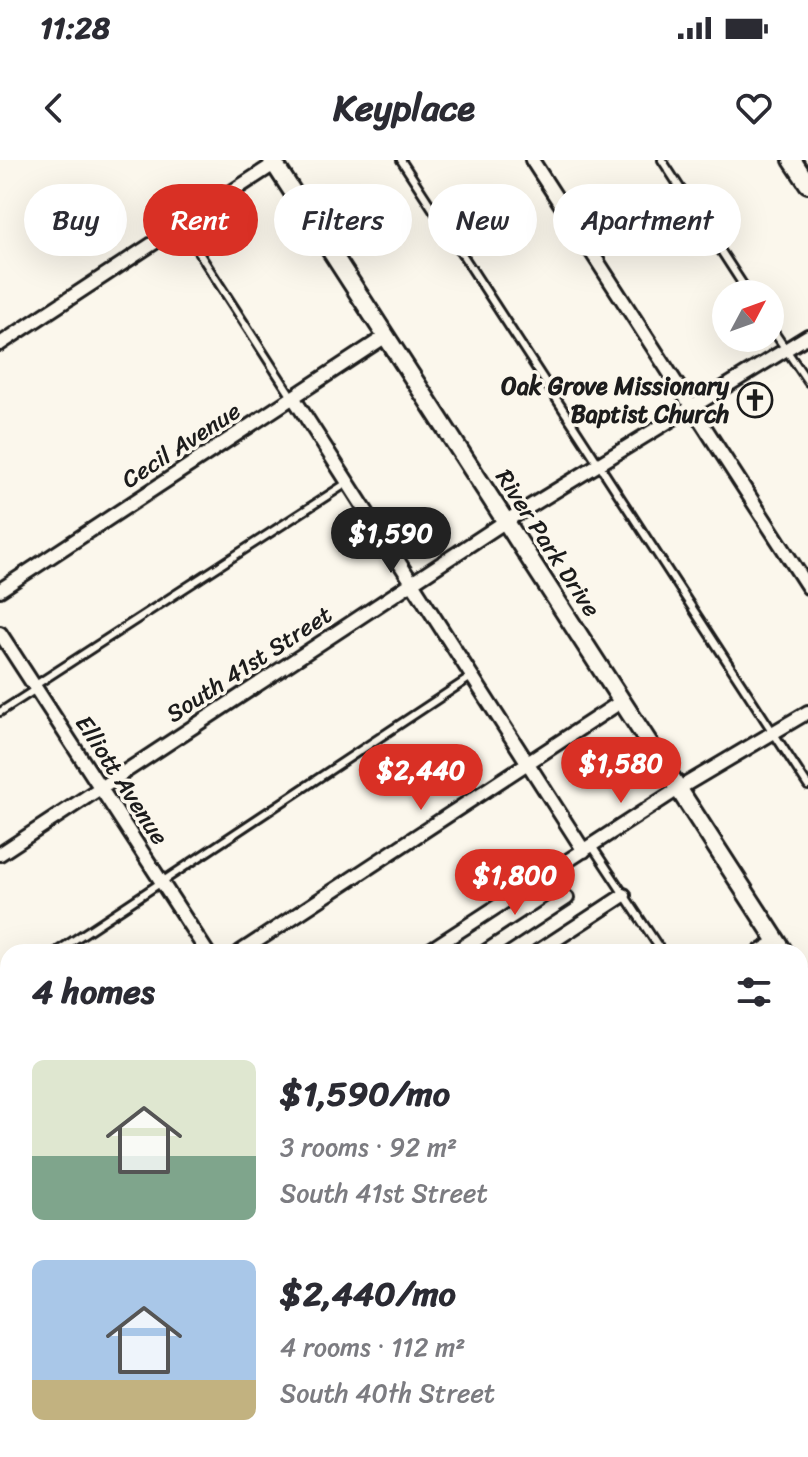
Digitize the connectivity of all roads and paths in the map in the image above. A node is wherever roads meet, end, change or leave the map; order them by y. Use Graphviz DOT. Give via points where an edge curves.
graph roads {
  1 [pos="401,160"];
  2 [pos="532,160"];
  3 [pos="662,160"];
  4 [pos="792,160"];
  5 [pos="273,162"];
  6 [pos="241,184"];
  7 [pos="808,184"];
  8 [pos="143,250"];
  9 [pos="201,256"];
  10 [pos="740,280"];
  11 [pos="386,336"];
  12 [pos="808,336"];
  13 [pos="0,344"];
  14 [pos="784,346"];
  15 [pos="786,349"];
  16 [pos="808,382"];
  17 [pos="293,397"];
  18 [pos="692,407"];
  19 [pos="599,463"];
  20 [pos="347,483"];
  21 [pos="506,521"];
  22 [pos="411,583"];
  23 [pos="808,587"];
  24 [pos="0,590"];
  25 [pos="0,633"];
  26 [pos="471,677"];
  27 [pos="35,687"];
  28 [pos="622,701"];
  29 [pos="0,712"];
  30 [pos="808,712"];
  31 [pos="773,733"];
  32 [pos="527,764"];
  33 [pos="808,786"];
  34 [pos="101,788"];
  35 [pos="678,789"];
  36 [pos="588,849"];
  37 [pos="0,854"];
  38 [pos="162,882"];
  39 [pos="624,895"];
  40 [pos="567,898"];
  41 [pos="68,944"];
  42 [pos="202,944"];
  43 [pos="252,944"];
  44 [pos="440,944"];
  45 [pos="497,944"];
  46 [pos="549,944"];
  47 [pos="657,944"];
  48 [pos="780,944"];
  1 -- 19 [label="lane"];
  2 -- 18 [label="street"];
  3 -- 10 [label="lane"];
  4 -- 7 [label="street"];
  5 -- 6 [label="street"];
  5 -- 11 [label="street, River Park Drive"];
  8 -- 13 [label="street"];
  9 -- 17 [label="lane"];
  11 -- 17 [label="street, Cecil Avenue"];
  11 -- 21 [label="street, River Park Drive"];
  12 -- 15 [label="street, South 41st Street"];
  14 -- 15 [label="lane"];
  15 -- 16 [label="lane"];
  15 -- 18 [label="street, South 41st Street"];
  17 -- 20 [label="street"];
  17 -- 24 [label="street, Cecil Avenue"];
  18 -- 19 [label="street, South 41st Street"];
  18 -- 23 [label="street"];
  19 -- 21 [label="street, South 41st Street"];
  19 -- 31 [label="lane"];
  20 -- 22 [label="street"];
  20 -- 27 [label="lane"];
  21 -- 22 [label="street, South 41st Street"];
  21 -- 28 [label="street, River Park Drive"];
  22 -- 26 [label="street"];
  22 -- 34 [label="street, South 41st Street"];
  25 -- 27 [label="street, Elliott Avenue"];
  26 -- 32 [label="street"];
  26 -- 38 [label="lane"];
  27 -- 29 [label="lane"];
  27 -- 34 [label="street, Elliott Avenue"];
  28 -- 32 [label="street"];
  28 -- 35 [label="street, River Park Drive"];
  30 -- 31 [label="street"];
  31 -- 33 [label="lane"];
  31 -- 35 [label="street"];
  32 -- 36 [label="street"];
  32 -- 43 [label="street"];
  34 -- 37 [label="street, South 41st Street"];
  34 -- 38 [label="street, Elliott Avenue"];
  35 -- 36 [label="street"];
  35 -- 48 [label="street, River Park Drive"];
  36 -- 39 [label="lane"];
  36 -- 44 [label="street"];
  38 -- 41 [label="lane"];
  38 -- 42 [label="street, Elliott Avenue"];
  39 -- 46 [label="street"];
  39 -- 47 [label="lane"];
  40 -- 45 [label="street"];
}
